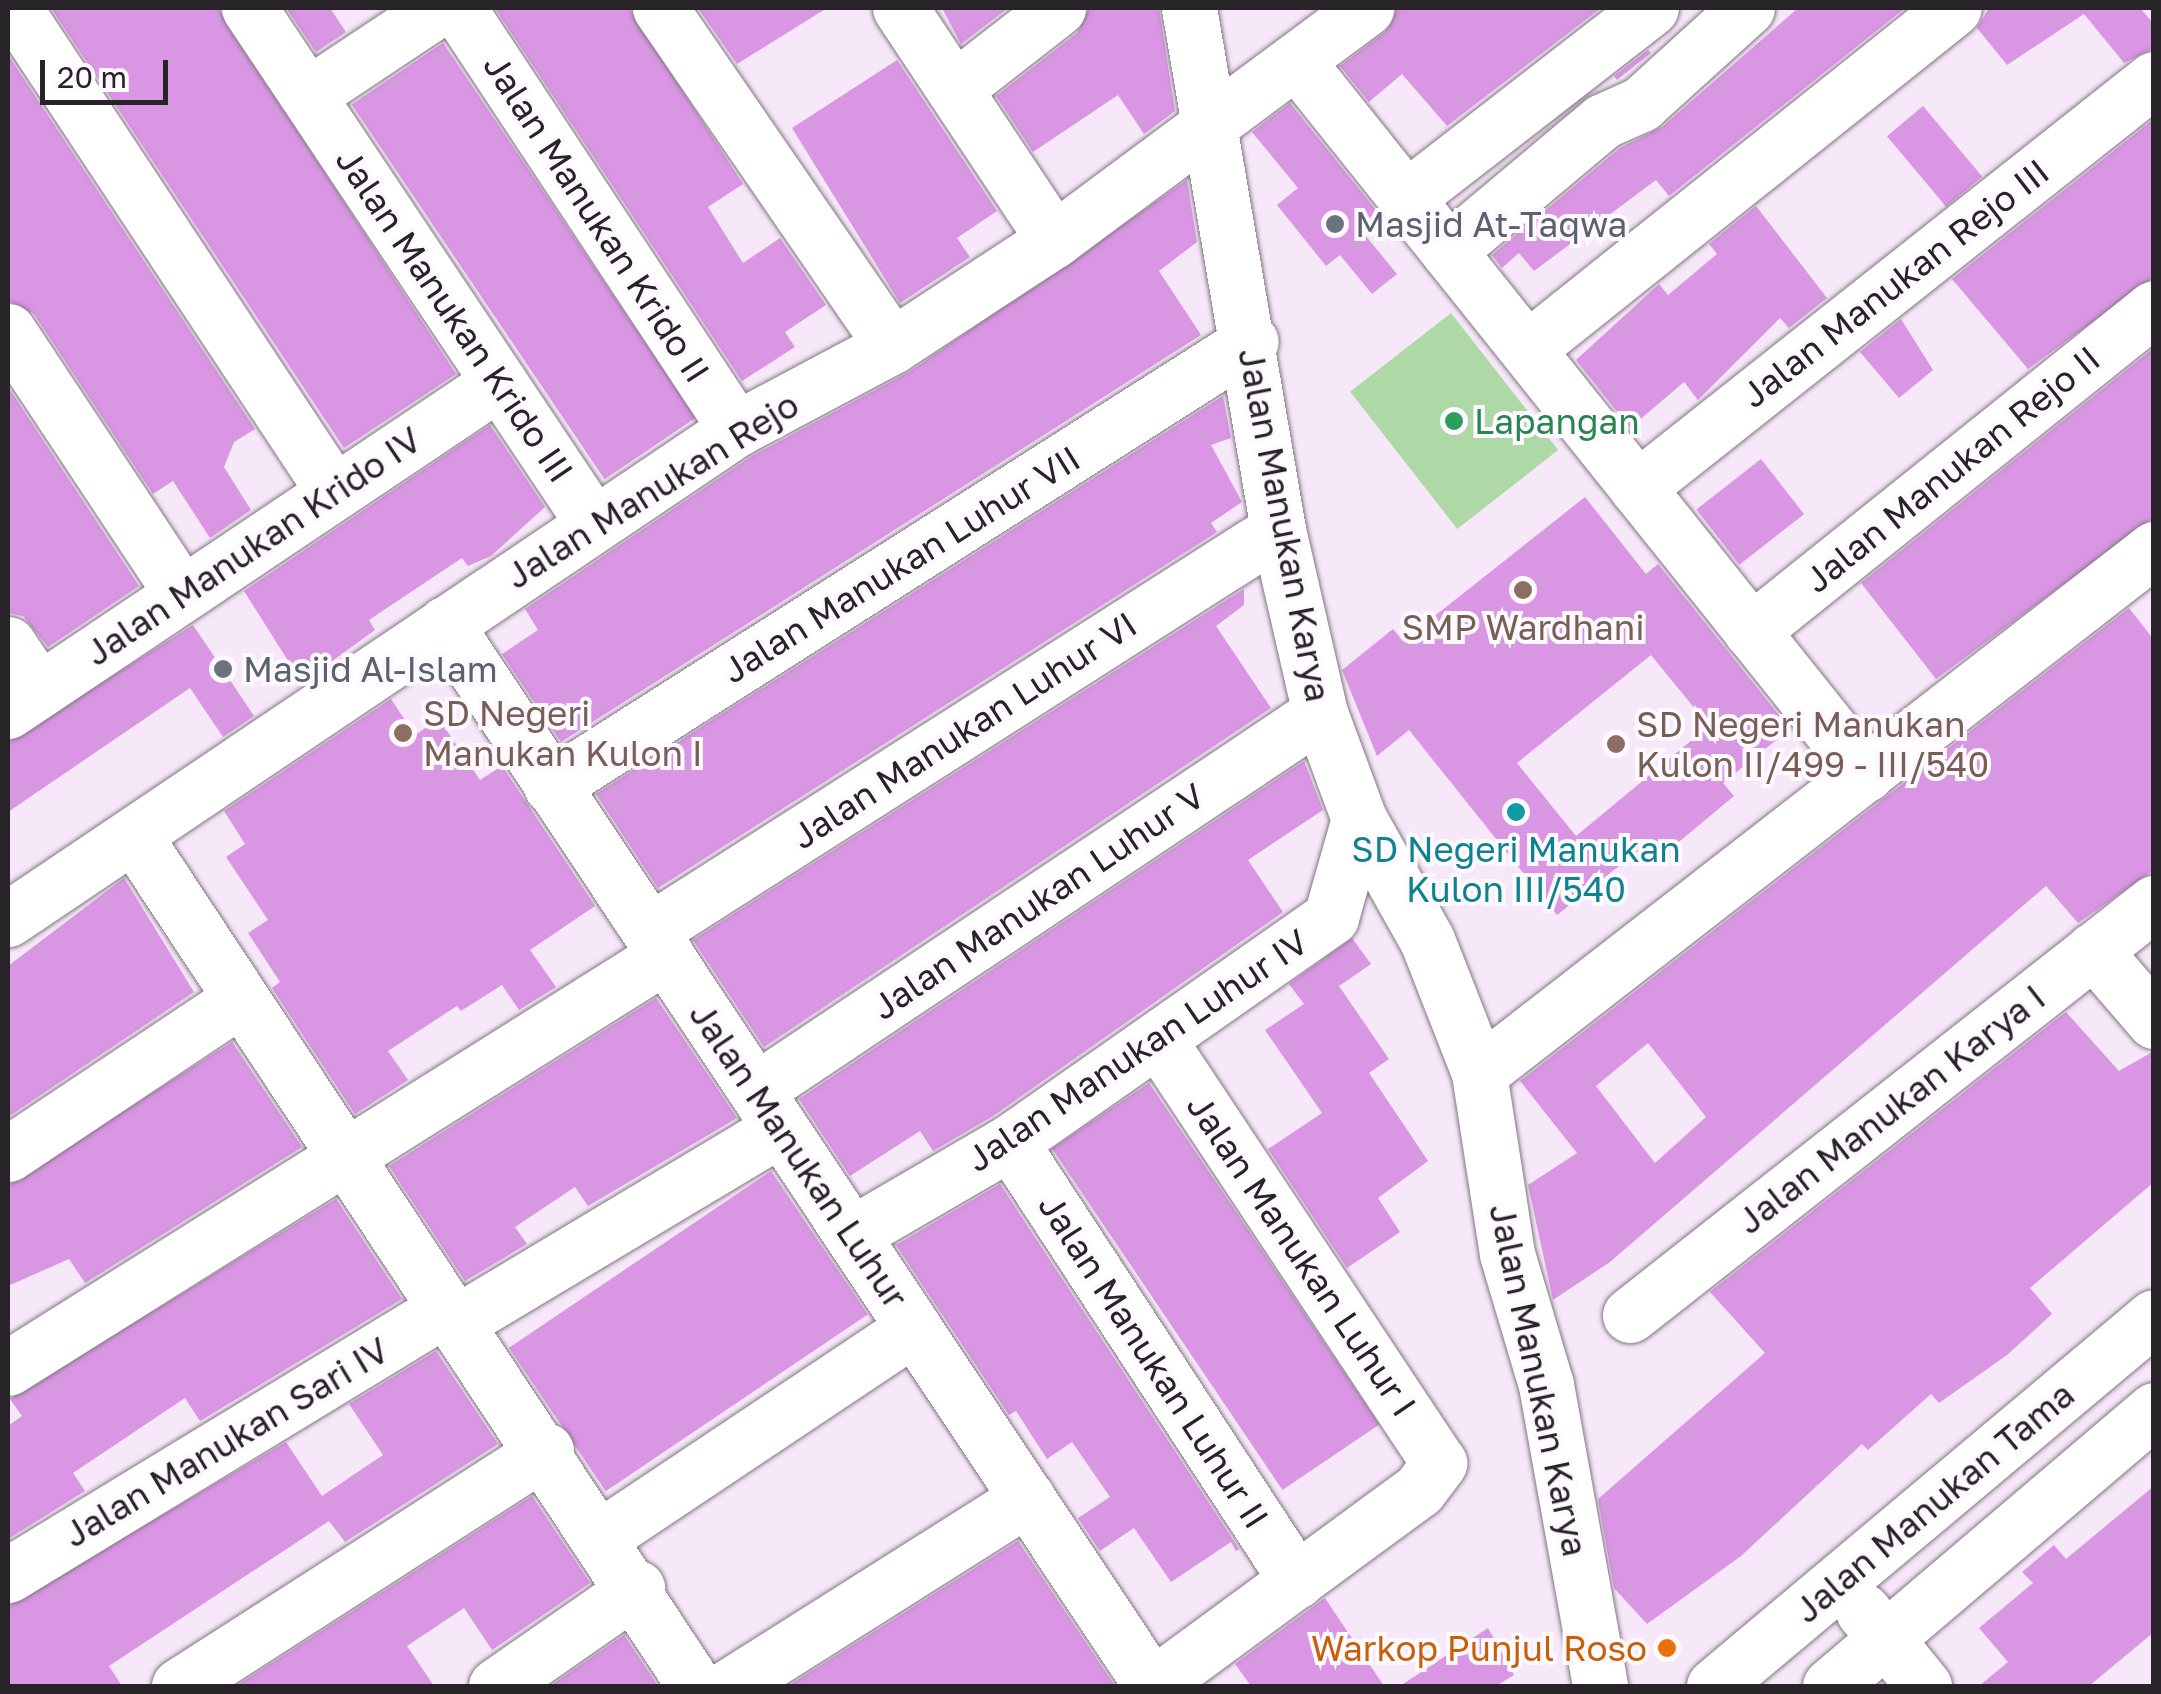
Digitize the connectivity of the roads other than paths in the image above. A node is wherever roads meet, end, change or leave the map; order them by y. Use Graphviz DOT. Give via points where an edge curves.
graph roads {
  1 [pos="14,8"];
  2 [pos="250,8"];
  3 [pos="439,8"];
  4 [pos="458,8"];
  5 [pos="660,8"];
  6 [pos="900,8"];
  7 [pos="1058,8"];
  8 [pos="1189,8"];
  9 [pos="1366,8"];
  10 [pos="1651,8"];
  11 [pos="1747,8"];
  12 [pos="1954,8"];
  13 [pos="1298,63"];
  14 [pos="2154,79"];
  15 [pos="954,90"];
  16 [pos="308,95"];
  17 [pos="1207,133"];
  18 [pos="1406,198"];
  19 [pos="1054,240"];
  20 [pos="1448,251"];
  21 [pos="2154,308"];
  22 [pos="8,331"];
  23 [pos="1250,342"];
  24 [pos="892,346"];
  25 [pos="1526,350"];
  26 [pos="499,382"];
  27 [pos="736,429"];
  28 [pos="1637,488"];
  29 [pos="334,492"];
  30 [pos="594,523"];
  31 [pos="1278,530"];
  32 [pos="2145,572"];
  33 [pos="182,594"];
  34 [pos="445,624"];
  35 [pos="1751,630"];
  36 [pos="8,644"];
  37 [pos="23,700"];
  38 [pos="1320,712"];
  39 [pos="1866,774"];
  40 [pos="550,786"];
  41 [pos="1359,819"];
  42 [pos="134,836"];
  43 [pos="2154,903"];
  44 [pos="8,919"];
  45 [pos="658,943"];
  46 [pos="2093,950"];
  47 [pos="240,998"];
  48 [pos="2154,1021"];
  49 [pos="1159,1040"];
  50 [pos="1480,1072"];
  51 [pos="768,1110"];
  52 [pos="1010,1142"];
  53 [pos="8,1154"];
  54 [pos="345,1159"];
  55 [pos="852,1234"];
  56 [pos="452,1315"];
  57 [pos="1630,1315"];
  58 [pos="914,1328"];
  59 [pos="2148,1331"];
  60 [pos="8,1368"];
  61 [pos="2154,1410"];
  62 [pos="546,1450"];
  63 [pos="1026,1498"];
  64 [pos="602,1536"];
  65 [pos="8,1576"];
  66 [pos="1297,1581"];
  67 [pos="1840,1581"];
  68 [pos="637,1588"];
  69 [pos="1886,1641"];
  70 [pos="179,1686"];
  71 [pos="496,1686"];
  72 [pos="695,1686"];
  73 [pos="730,1686"];
  74 [pos="1152,1686"];
  75 [pos="1600,1686"];
  76 [pos="1714,1686"];
  77 [pos="1830,1686"];
  78 [pos="1924,1686"];
  1 -- 29 [label="street"];
  2 -- 16 [label="street, Jalan Manukan Krido III"];
  3 -- 16 [label="street"];
  4 -- 27 [label="street, Jalan Manukan Krido II"];
  5 -- 24 [label="street"];
  6 -- 15 [label="street"];
  7 -- 15 [label="street"];
  8 -- 17 [label="street, Jalan Manukan Karya"];
  9 -- 13 [label="street, Jalan Manukan Rejo"];
  10 -- 18 [label="street"];
  11 -- 20 [label="street" via="1641,104 1603,121"];
  12 -- 25 [label="street"];
  13 -- 17 [label="street, Jalan Manukan Rejo"];
  13 -- 18 [label="street"];
  14 -- 28 [label="street, Jalan Manukan Rejo III"];
  15 -- 19 [label="street"];
  16 -- 26 [label="street, Jalan Manukan Krido III"];
  17 -- 19 [label="street, Jalan Manukan Rejo"];
  17 -- 23 [label="street, Jalan Manukan Karya"];
  18 -- 20 [label="street"];
  19 -- 24 [label="street, Jalan Manukan Rejo"];
  20 -- 25 [label="street"];
  21 -- 35 [label="street, Jalan Manukan Rejo II"];
  22 -- 33 [label="street"];
  23 -- 31 [label="street, Jalan Manukan Karya"];
  23 -- 40 [label="street, Jalan Manukan Luhur VII"];
  24 -- 27 [label="street, Jalan Manukan Rejo"];
  25 -- 28 [label="street"];
  26 -- 29 [label="street, Jalan Manukan Krido IV"];
  26 -- 30 [label="street, Jalan Manukan Krido III"];
  27 -- 30 [label="street, Jalan Manukan Rejo"];
  28 -- 35 [label="street"];
  29 -- 33 [label="street, Jalan Manukan Krido IV"];
  30 -- 34 [label="street, Jalan Manukan Rejo"];
  31 -- 38 [label="street, Jalan Manukan Karya"];
  31 -- 45 [label="street, Jalan Manukan Luhur VI"];
  32 -- 39 [label="street"];
  33 -- 37 [label="street, Jalan Manukan Krido IV"];
  34 -- 40 [label="street, Jalan Manukan Luhur"];
  34 -- 42 [label="street, Jalan Manukan Rejo"];
  35 -- 39 [label="street"];
  36 -- 37 [label="street"];
  38 -- 41 [label="street, Jalan Manukan Karya"];
  38 -- 51 [label="street, Jalan Manukan Luhur V"];
  39 -- 50 [label="street"];
  40 -- 45 [label="street, Jalan Manukan Luhur"];
  41 -- 49 [label="street, Jalan Manukan Luhur IV" via="1332,917"];
  41 -- 50 [label="street, Jalan Manukan Karya" via="1427,940"];
  42 -- 44 [label="street, Jalan Manukan Rejo"];
  42 -- 47 [label="street"];
  43 -- 46 [label="street, Jalan Manukan Karya I"];
  45 -- 51 [label="street, Jalan Manukan Luhur"];
  45 -- 54 [label="street, Jalan Manukan Luhur VI"];
  46 -- 48 [label="street"];
  46 -- 57 [label="street, Jalan Manukan Karya I"];
  47 -- 53 [label="street"];
  47 -- 54 [label="street"];
  49 -- 52 [label="street, Jalan Manukan Luhur IV"];
  49 -- 66 [label="street, Jalan Manukan Luhur I" via="1435,1454 1438,1472"];
  50 -- 75 [label="street, Jalan Manukan Karya" via="1507,1254 1546,1385"];
  51 -- 55 [label="street, Jalan Manukan Luhur"];
  51 -- 56 [label="street, Jalan Manukan Luhur V"];
  52 -- 55 [label="street, Jalan Manukan Luhur IV"];
  52 -- 66 [label="street, Jalan Manukan Luhur II"];
  54 -- 56 [label="street"];
  54 -- 60 [label="street, Jalan Manukan Luhur VI"];
  55 -- 58 [label="street, Jalan Manukan Luhur"];
  56 -- 62 [label="street"];
  56 -- 65 [label="street, Jalan Manukan Sari IV"];
  58 -- 63 [label="street, Jalan Manukan Luhur"];
  58 -- 64 [label="street"];
  59 -- 67 [label="street, Jalan Manukan Tama"];
  61 -- 69 [label="street, Jalan Manukan Tama"];
  62 -- 64 [label="street"];
  62 -- 70 [label="street"];
  63 -- 73 [label="street"];
  63 -- 74 [label="street, Jalan Manukan Luhur"];
  64 -- 68 [label="street"];
  66 -- 74 [label="street"];
  67 -- 69 [label="street"];
  67 -- 76 [label="street, Jalan Manukan Tama"];
  68 -- 71 [label="street"];
  68 -- 72 [label="street"];
  69 -- 77 [label="street, Jalan Manukan Tama"];
  69 -- 78 [label="street"];
}
